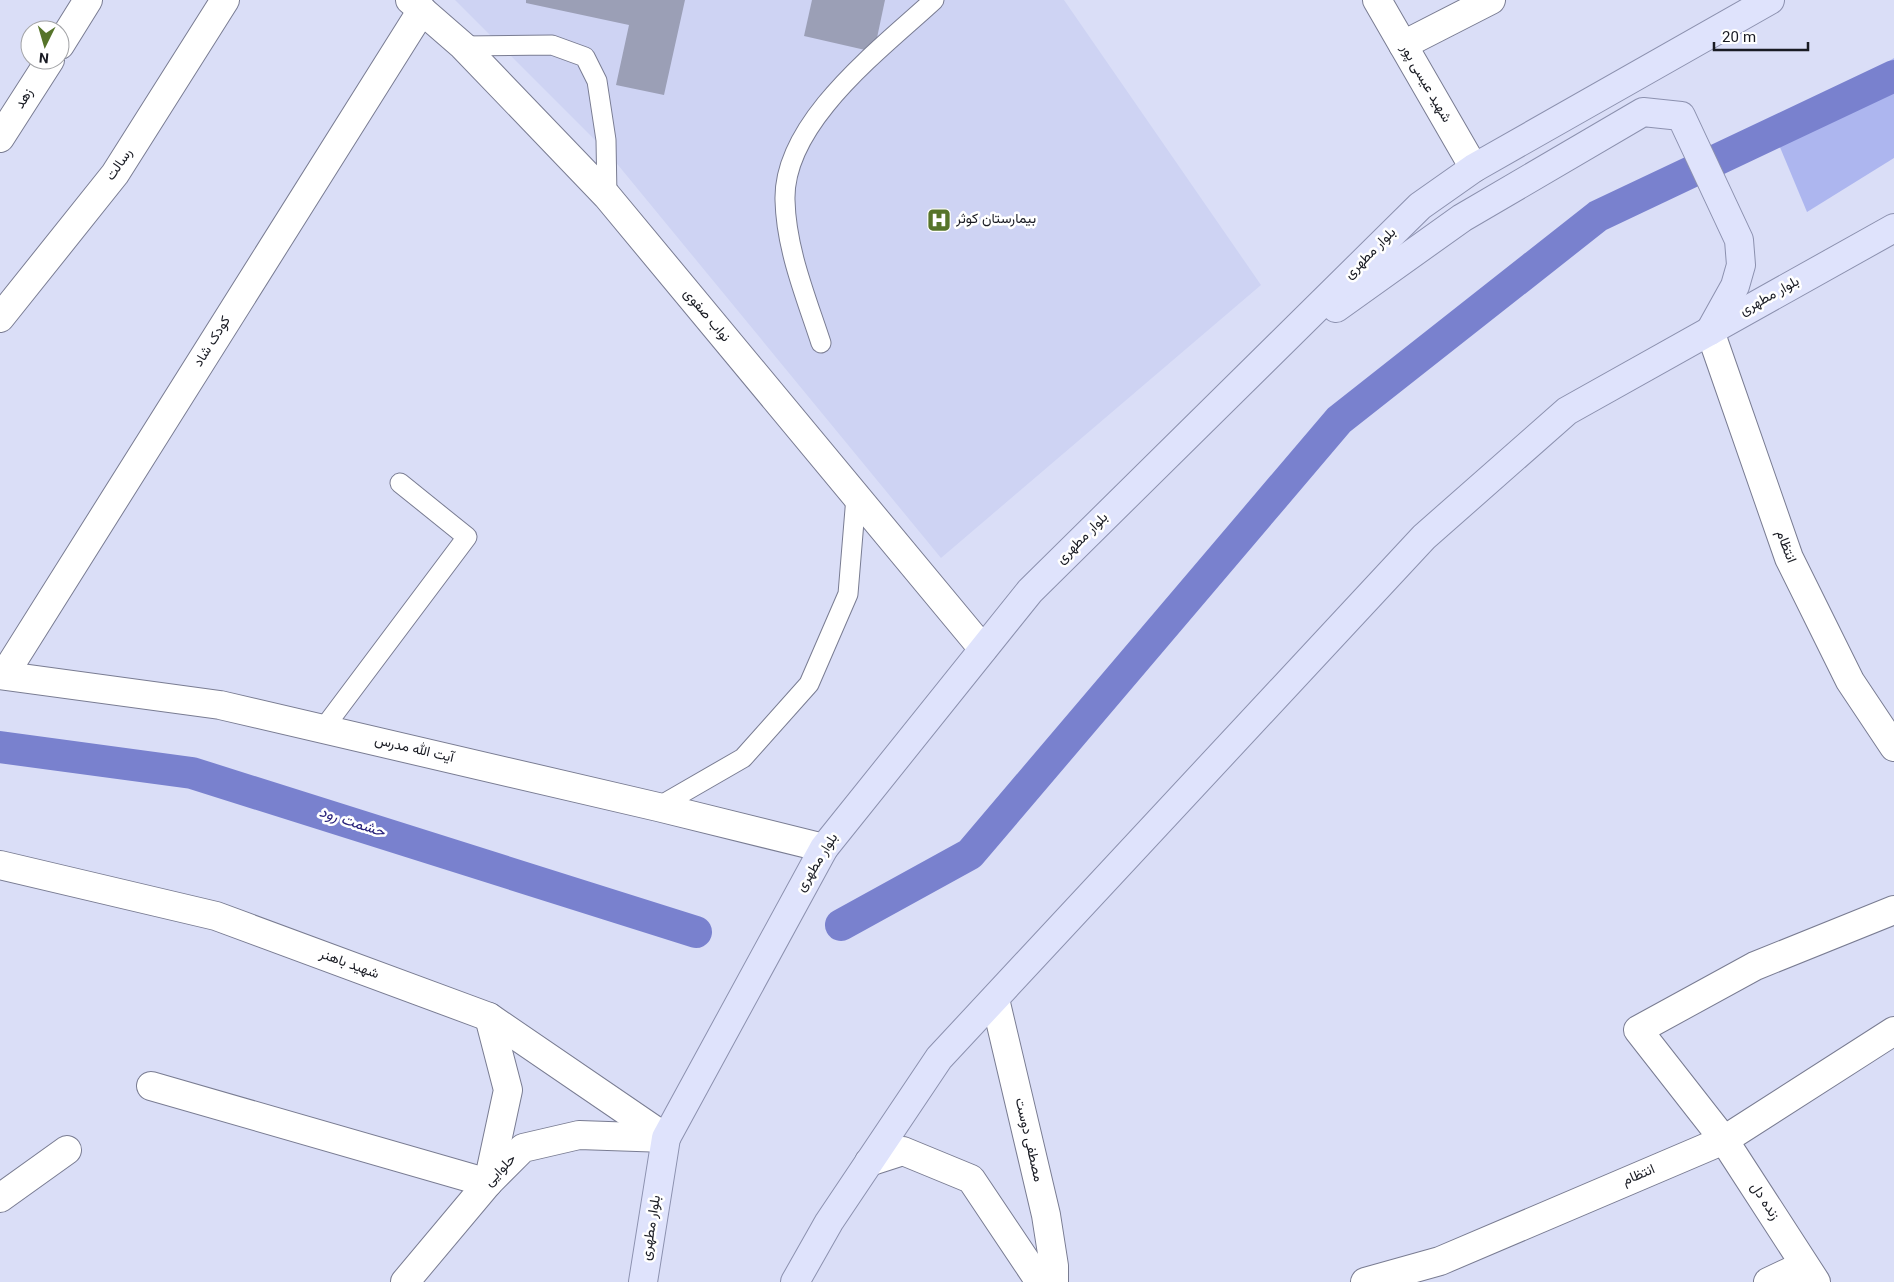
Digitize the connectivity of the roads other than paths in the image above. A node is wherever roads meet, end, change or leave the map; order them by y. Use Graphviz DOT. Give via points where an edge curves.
graph roads {
  1 [pos="88,0"];
  2 [pos="226,0"];
  3 [pos="934,0"];
  4 [pos="1377,0"];
  5 [pos="1491,0"];
  6 [pos="1770,0"];
  7 [pos="416,5"];
  8 [pos="70,29"];
  9 [pos="1403,45"];
  10 [pos="463,46"];
  11 [pos="44,70"];
  12 [pos="0,138"];
  13 [pos="1474,168"];
  14 [pos="608,196"];
  15 [pos="1894,228"];
  16 [pos="0,318"];
  17 [pos="1710,331"];
  18 [pos="821,343"];
  19 [pos="1268,356"];
  20 [pos="400,483"];
  21 [pos="856,497"];
  22 [pos="983,649"];
  23 [pos="2,675"];
  24 [pos="324,729"];
  25 [pos="1894,747"];
  26 [pos="658,807"];
  27 [pos="824,848"];
  28 [pos="0,865"];
  29 [pos="1894,910"];
  30 [pos="995,999"];
  31 [pos="490,1017"];
  32 [pos="1894,1031"];
  33 [pos="151,1086"];
  34 [pos="666,1138"];
  35 [pos="1724,1140"];
  36 [pos="67,1150"];
  37 [pos="870,1162"];
  38 [pos="488,1183"];
  39 [pos="0,1198"];
  40 [pos="1810,1274"];
  41 [pos="405,1282"];
  42 [pos="643,1282"];
  43 [pos="795,1282"];
  44 [pos="1040,1282"];
  45 [pos="1054,1282"];
  46 [pos="1365,1282"];
  47 [pos="1768,1282"];
  1 -- 8 [label="street"];
  2 -- 16 [label="street, رسالت" via="115,174"];
  3 -- 18 [label="lane" via="848,77 801,138 789,165 784,200 792,252"];
  4 -- 9 [label="street, شهید عیسی پور"];
  5 -- 9 [label="street"];
  6 -- 13 [label="main road, بلوار مطهری"];
  7 -- 10 [label="street, نواب صفوی"];
  7 -- 23 [label="street, کودک شاد"];
  9 -- 13 [label="street, شهید عیسی پور"];
  10 -- 14 [label="street, نواب صفوی"];
  10 -- 14 [label="lane" via="552,45 586,57 597,81 606,140"];
  11 -- 12 [label="street, زهد"];
  13 -- 19 [label="main road, بلوار مطهری" via="1420,206"];
  14 -- 21 [label="street, نواب صفوی"];
  15 -- 17 [label="main road, بلوار مطهری"];
  17 -- 19 [label="main road" via="1735,286 1740,265 1739,240 1681,116 1643,112 1462,218"];
  17 -- 25 [label="street, انتظام" via="1789,558 1850,681"];
  17 -- 30 [label="main road, بلوار مطهری" via="1567,411 1424,537"];
  19 -- 22 [label="main road, بلوار مطهری" via="1030,591"];
  20 -- 24 [label="lane" via="467,538"];
  21 -- 22 [label="street, نواب صفوی"];
  21 -- 26 [label="lane" via="848,594 809,684 743,758"];
  22 -- 27 [label="main road, بلوار مطهری"];
  23 -- 24 [label="street, آیت الله مدرس" via="220,705"];
  24 -- 26 [label="street, آیت الله مدرس"];
  26 -- 27 [label="street, آیت الله مدرس"];
  27 -- 34 [label="main road, بلوار مطهری"];
  28 -- 31 [label="street, شهید باهنر" via="216,916"];
  29 -- 35 [label="street, زنده دل" via="1755,966 1638,1030"];
  30 -- 37 [label="main road, بلوار مطهری" via="939,1058"];
  30 -- 45 [label="street, مصطفی دوست" via="1046,1215"];
  31 -- 34 [label="street, شهید باهنر"];
  31 -- 38 [label="street" via="508,1090"];
  32 -- 35 [label="street, انتظام"];
  33 -- 38 [label="street"];
  34 -- 38 [label="street, حلوایی" via="579,1135 523,1148"];
  34 -- 42 [label="main road, بلوار مطهری"];
  35 -- 40 [label="street, زنده دل"];
  35 -- 46 [label="street, انتظام" via="1440,1261"];
  36 -- 39 [label="street"];
  37 -- 43 [label="main road, بلوار مطهری" via="829,1222"];
  37 -- 44 [label="street" via="903,1151 971,1178"];
  38 -- 41 [label="street, حلوایی"];
  40 -- 47 [label="street, زنده دل"];
}
